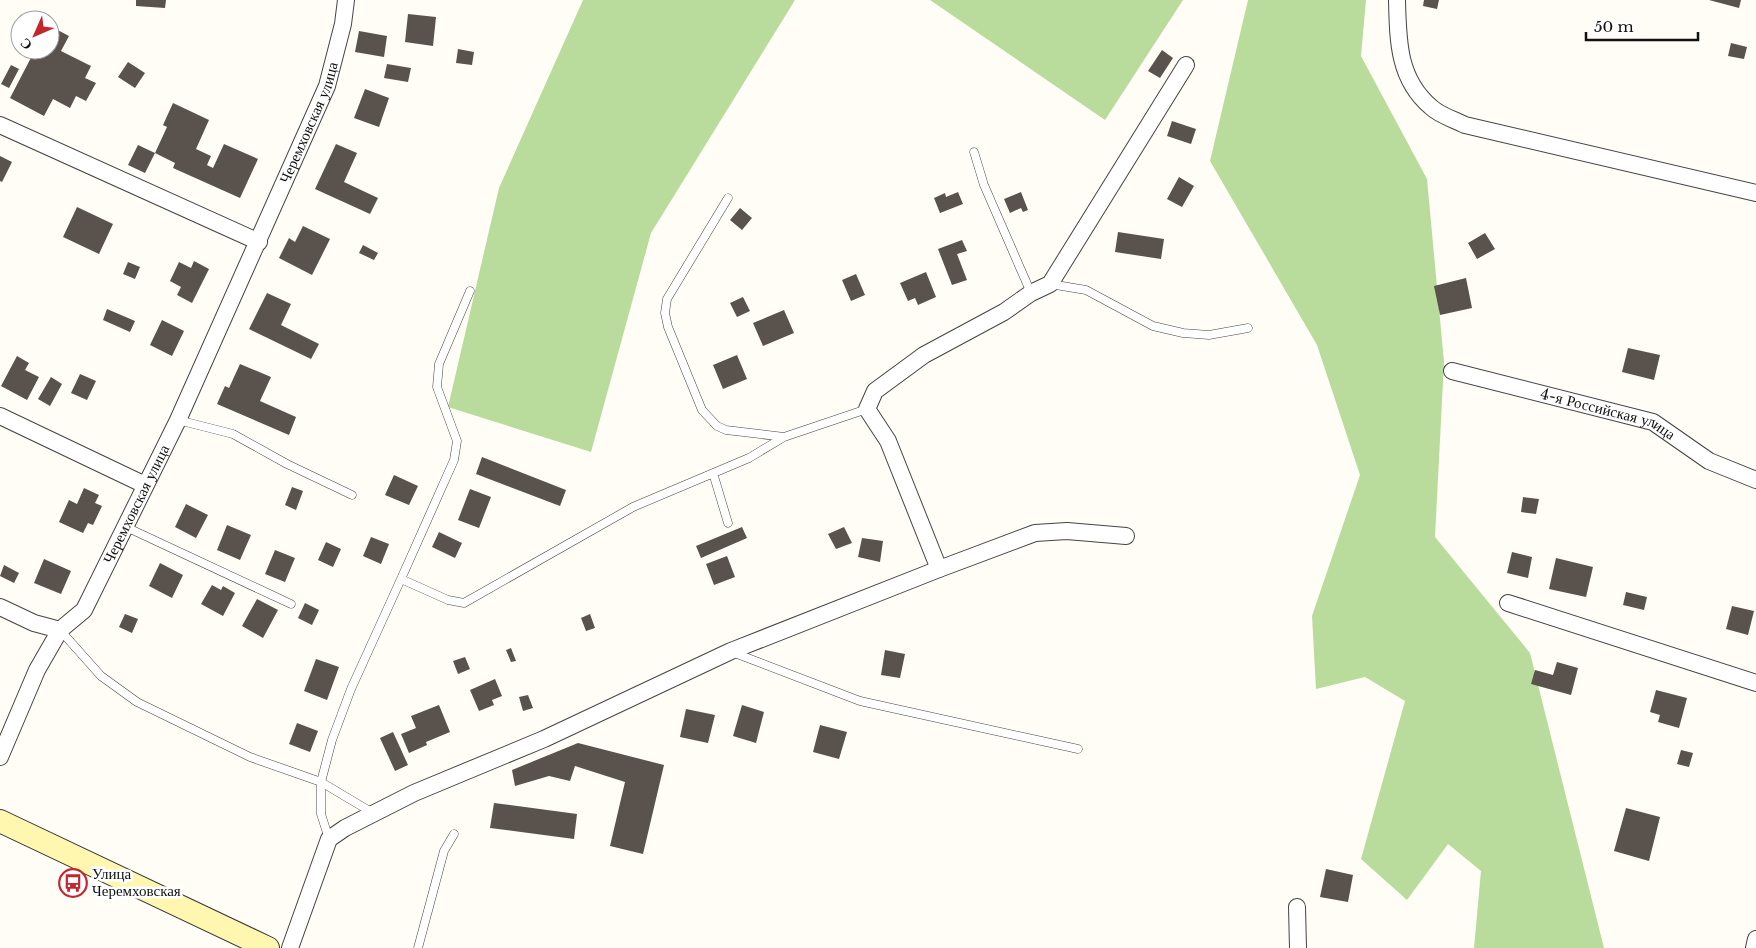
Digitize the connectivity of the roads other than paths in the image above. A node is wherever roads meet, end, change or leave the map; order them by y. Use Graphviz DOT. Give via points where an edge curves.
graph roads {
  1 [pos="346,0"];
  2 [pos="1396,0"];
  3 [pos="1186,65"];
  4 [pos="0,125"];
  5 [pos="974,152"];
  6 [pos="1756,193"];
  7 [pos="728,198"];
  8 [pos="259,242"];
  9 [pos="1050,284"];
  10 [pos="470,291"];
  11 [pos="1031,293"];
  12 [pos="1248,328"];
  13 [pos="1452,370"];
  14 [pos="867,408"];
  15 [pos="0,416"];
  16 [pos="178,420"];
  17 [pos="784,437"];
  18 [pos="713,473"];
  19 [pos="1756,480"];
  20 [pos="145,485"];
  21 [pos="352,495"];
  22 [pos="728,523"];
  23 [pos="126,528"];
  24 [pos="1126,536"];
  25 [pos="938,569"];
  26 [pos="401,579"];
  27 [pos="1508,603"];
  28 [pos="291,604"];
  29 [pos="0,607"];
  30 [pos="60,630"];
  31 [pos="731,651"];
  32 [pos="1756,683"];
  33 [pos="1078,749"];
  34 [pos="0,756"];
  35 [pos="321,782"];
  36 [pos="374,814"];
  37 [pos="0,821"];
  38 [pos="454,834"];
  39 [pos="329,839"];
  40 [pos="1296,907"];
  41 [pos="1756,939"];
  42 [pos="268,948"];
  43 [pos="290,948"];
  44 [pos="418,948"];
  45 [pos="1298,948"];
  46 [pos="1754,948"];
  1 -- 8 [label="street, Черемховская улица" via="327,86"];
  2 -- 6 [label="street" via="1398,49 1408,82 1432,108 1465,125"];
  3 -- 9 [label="street"];
  4 -- 8 [label="street"];
  5 -- 11 [label="lane" via="984,185"];
  7 -- 17 [label="lane" via="668,299 665,313 668,327 702,410 710,420 726,430"];
  8 -- 16 [label="street, Черемховская улица"];
  9 -- 11 [label="street"];
  9 -- 12 [label="lane" via="1086,290 1153,326 1183,333 1209,335"];
  10 -- 26 [label="lane" via="439,364 437,386 457,441 454,460"];
  11 -- 14 [label="street" via="1004,312 924,355 875,391"];
  13 -- 19 [label="street, 4-я Российская улица" via="1653,422 1709,461"];
  14 -- 17 [label="lane"];
  14 -- 25 [label="street" via="888,441"];
  15 -- 20 [label="street"];
  16 -- 20 [label="street, Черемховская улица"];
  16 -- 21 [label="lane" via="233,434"];
  17 -- 18 [label="lane" via="749,458"];
  18 -- 22 [label="lane"];
  18 -- 26 [label="lane" via="633,507 464,602 448,600"];
  20 -- 23 [label="street, Черемховская улица"];
  23 -- 28 [label="lane"];
  23 -- 30 [label="street, Черемховская улица" via="84,610"];
  24 -- 25 [label="street" via="1067,531 1035,533"];
  25 -- 31 [label="street"];
  26 -- 35 [label="lane" via="351,689"];
  27 -- 32 [label="street"];
  29 -- 30 [label="street" via="34,623"];
  30 -- 34 [label="street, Черемховская улица" via="37,670"];
  30 -- 35 [label="lane" via="101,676 137,702 250,757"];
  31 -- 33 [label="lane" via="860,701"];
  31 -- 36 [label="street"];
  35 -- 36 [label="lane"];
  35 -- 39 [label="lane" via="321,814"];
  36 -- 39 [label="street"];
  37 -- 42 [label="main road"];
  38 -- 44 [label="lane" via="444,851"];
  39 -- 43 [label="street"];
  40 -- 45 [label="street"];
  41 -- 46 [label="street"];
}
